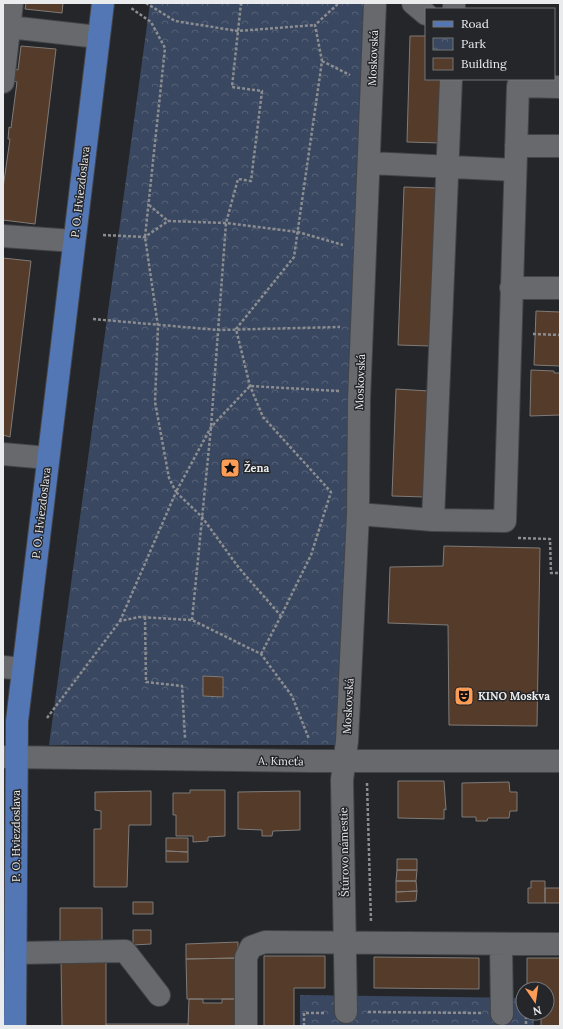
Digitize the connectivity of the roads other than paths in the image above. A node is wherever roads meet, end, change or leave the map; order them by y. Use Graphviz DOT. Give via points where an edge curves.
graph roads {
  1 [pos="12,3"];
  2 [pos="103,3"];
  3 [pos="375,3"];
  4 [pos="413,3"];
  5 [pos="425,13"];
  6 [pos="9,27"];
  7 [pos="98,37"];
  8 [pos="451,80"];
  9 [pos="3,82"];
  10 [pos="560,87"];
  11 [pos="516,146"];
  12 [pos="560,146"];
  13 [pos="369,163"];
  14 [pos="448,167"];
  15 [pos="515,170"];
  16 [pos="3,236"];
  17 [pos="74,241"];
  18 [pos="511,288"];
  19 [pos="560,288"];
  20 [pos="3,454"];
  21 [pos="48,458"];
  22 [pos="358,514"];
  23 [pos="433,520"];
  24 [pos="13,668"];
  25 [pos="10,757"];
  26 [pos="345,761"];
  27 [pos="560,762"];
  28 [pos="346,942"];
  29 [pos="500,944"];
  30 [pos="560,944"];
  31 [pos="16,953"];
  32 [pos="159,994"];
  33 [pos="346,1012"];
  34 [pos="502,1014"];
  35 [pos="15,1026"];
  36 [pos="246,1026"];
  1 -- 6 [label="street"];
  2 -- 7 [label="main road, P. O. Hviezdoslava"];
  3 -- 13 [label="street, Moskovská"];
  4 -- 5 [label="street"];
  6 -- 7 [label="street"];
  6 -- 9 [label="street"];
  7 -- 17 [label="main road, P. O. Hviezdoslava"];
  8 -- 14 [label="street"];
  10 -- 11 [label="street" via="518,86"];
  11 -- 12 [label="street"];
  11 -- 15 [label="street"];
  13 -- 14 [label="street"];
  13 -- 22 [label="street, Moskovská"];
  14 -- 15 [label="street"];
  14 -- 23 [label="street"];
  15 -- 18 [label="street"];
  16 -- 17 [label="street"];
  17 -- 21 [label="main road, P. O. Hviezdoslava"];
  18 -- 19 [label="street"];
  18 -- 23 [label="street" via="505,521"];
  20 -- 21 [label="street"];
  21 -- 24 [label="main road, P. O. Hviezdoslava"];
  22 -- 23 [label="street"];
  22 -- 26 [label="street, Moskovská"];
  24 -- 25 [label="main road, P. O. Hviezdoslava" via="17,721"];
  25 -- 26 [label="street, A. Kmeťa"];
  25 -- 31 [label="main road, P. O. Hviezdoslava"];
  26 -- 27 [label="street, A. Kmeťa"];
  26 -- 28 [label="street, Štúrovo námestie" via="342,780"];
  28 -- 29 [label="street"];
  28 -- 33 [label="street, Štúrovo námestie"];
  28 -- 36 [label="street" via="265,942 251,947 246,957"];
  29 -- 30 [label="street"];
  29 -- 34 [label="street"];
  31 -- 32 [label="street" via="125,951"];
  31 -- 35 [label="main road, P. O. Hviezdoslava"];
}
